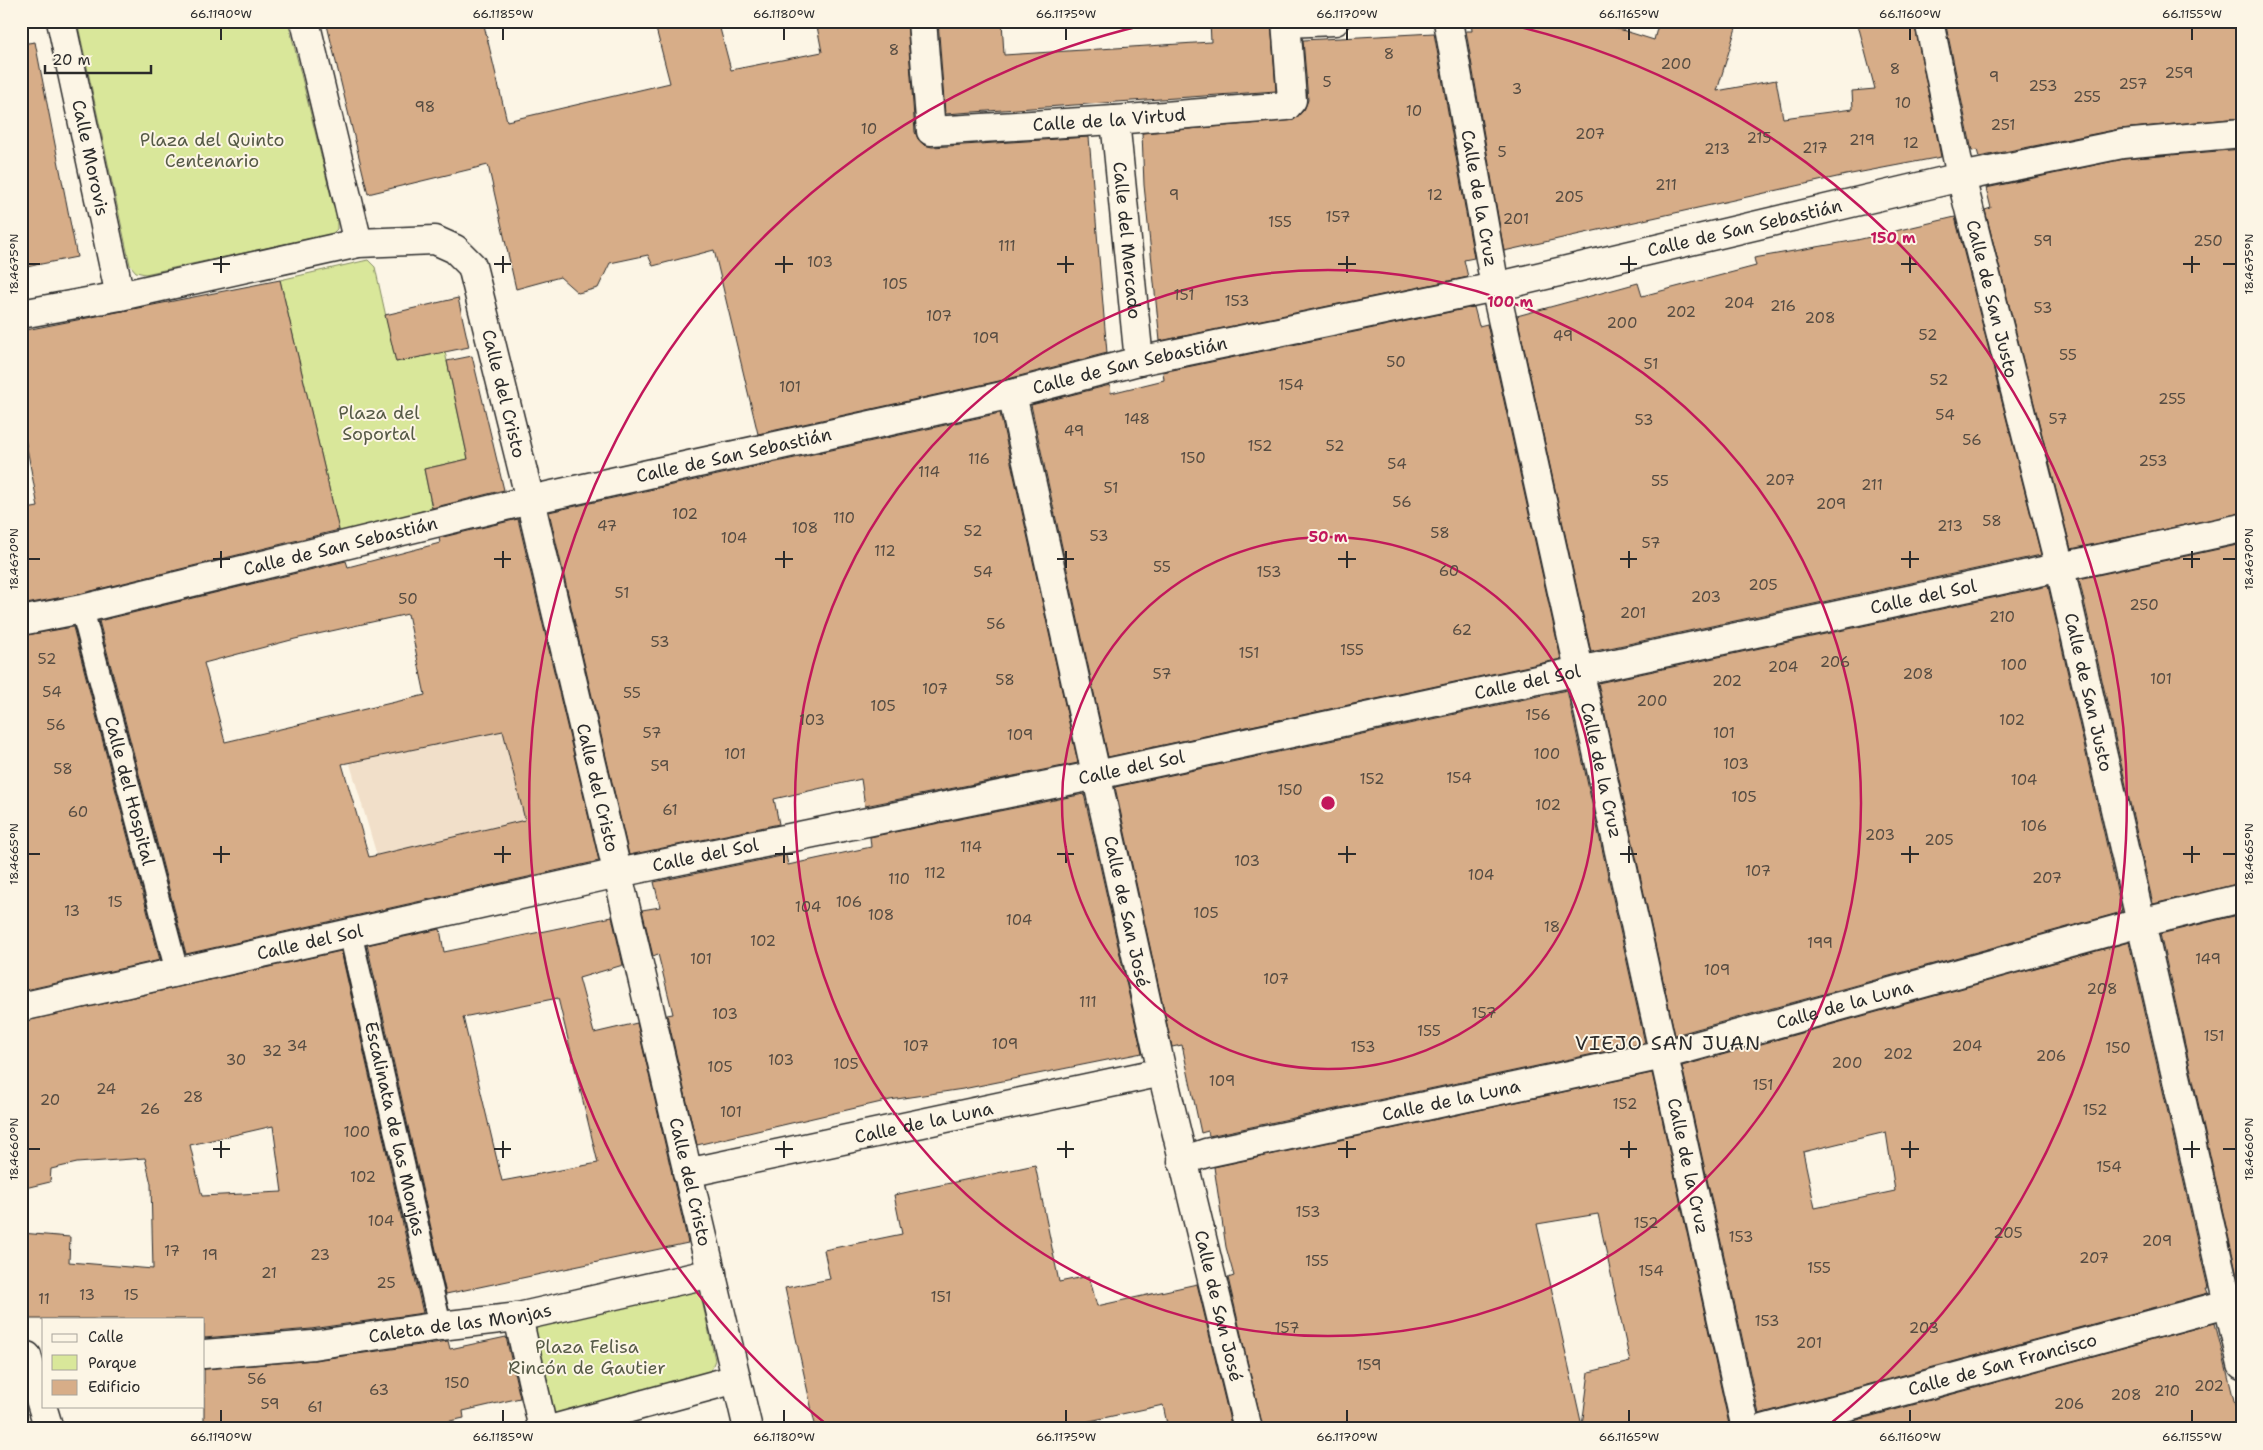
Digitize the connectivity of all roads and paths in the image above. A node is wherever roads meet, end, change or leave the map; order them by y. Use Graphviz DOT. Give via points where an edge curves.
graph roads {
  1 [pos="61,21"];
  2 [pos="305,21"];
  3 [pos="922,21"];
  4 [pos="1335,21"];
  5 [pos="1448,21"];
  6 [pos="1929,21"];
  7 [pos="1286,22"];
  8 [pos="1115,120"];
  9 [pos="2242,133"];
  10 [pos="1961,177"];
  11 [pos="358,243"];
  12 [pos="1495,288"];
  13 [pos="120,296"];
  14 [pos="21,314"];
  15 [pos="1139,361"];
  16 [pos="1012,394"];
  17 [pos="530,500"];
  18 [pos="2242,528"];
  19 [pos="2060,568"];
  20 [pos="82,609"];
  21 [pos="21,621"];
  22 [pos="1580,672"];
  23 [pos="1097,775"];
  24 [pos="618,873"];
  25 [pos="2242,898"];
  26 [pos="2140,923"];
  27 [pos="350,932"];
  28 [pos="177,972"];
  29 [pos="21,1007"];
  30 [pos="1664,1055"];
  31 [pos="1162,1072"];
  32 [pos="1182,1160"];
  33 [pos="687,1173"];
  34 [pos="712,1273"];
  35 [pos="2234,1302"];
  36 [pos="518,1318"];
  37 [pos="440,1326"];
  38 [pos="205,1354"];
  39 [pos="31,1355"];
  40 [pos="2242,1365"];
  41 [pos="736,1379"];
  42 [pos="42,1400"];
  43 [pos="44,1408"];
  44 [pos="49,1429"];
  45 [pos="543,1429"];
  46 [pos="553,1429"];
  47 [pos="748,1429"];
  48 [pos="1248,1429"];
  49 [pos="1746,1429"];
  50 [pos="1763,1429"];
  1 -- 13 [label="street, Calle Morovis"];
  2 -- 11 [label="street"];
  3 -- 8 [label="street, Calle de la Virtud" via="931,131"];
  4 -- 7 [label="street"];
  5 -- 12 [label="street, Calle de la Cruz"];
  6 -- 10 [label="street, Calle de San Justo"];
  7 -- 8 [label="street, Calle de la Virtud" via="1292,100 1288,106"];
  8 -- 15 [label="street, Calle del Mercado"];
  9 -- 10 [label="street, Calle de San Sebastián" via="2122,144"];
  10 -- 12 [label="street, Calle de San Sebastián"];
  10 -- 19 [label="street, Calle de San Justo"];
  11 -- 13 [label="street, Calle del Cristo"];
  11 -- 17 [label="street, Calle del Cristo" via="435,240 456,249 472,266"];
  12 -- 15 [label="street, Calle de San Sebastián"];
  12 -- 22 [label="street, Calle de la Cruz"];
  13 -- 14 [label="street, Calle del Cristo"];
  15 -- 16 [label="street, Calle de San Sebastián"];
  16 -- 17 [label="street, Calle de San Sebastián"];
  16 -- 23 [label="street, Calle de San José"];
  17 -- 20 [label="street, Calle de San Sebastián"];
  17 -- 24 [label="street, Calle del Cristo"];
  18 -- 19 [label="street, Calle del Sol"];
  19 -- 22 [label="street, Calle del Sol"];
  19 -- 26 [label="street, Calle de San Justo"];
  20 -- 21 [label="street, Calle de San Sebastián"];
  20 -- 28 [label="street, Calle del Hospital"];
  22 -- 23 [label="street, Calle del Sol"];
  22 -- 30 [label="street, Calle de la Cruz"];
  23 -- 24 [label="street, Calle del Sol"];
  23 -- 31 [label="street, Calle de San José"];
  24 -- 27 [label="street, Calle del Sol"];
  24 -- 33 [label="street, Calle del Cristo"];
  25 -- 26 [label="street, Calle de la Luna"];
  26 -- 30 [label="street, Calle de la Luna"];
  26 -- 35 [label="street, Calle de San Justo"];
  27 -- 28 [label="street, Calle del Sol"];
  27 -- 37 [label="street, Escalinata de las Monjas"];
  28 -- 29 [label="street, Calle del Sol"];
  30 -- 32 [label="street, Calle de la Luna"];
  30 -- 49 [label="street, Calle de la Cruz"];
  31 -- 32 [label="street, Calle de San José"];
  31 -- 33 [label="street, Calle de la Luna"];
  32 -- 48 [label="street, Calle de San José"];
  33 -- 34 [label="street, Calle del Cristo"];
  34 -- 36 [label="street, Caleta de las Monjas"];
  34 -- 41 [label="street, Calle del Cristo"];
  35 -- 40 [label="street, Calle de San Justo"];
  35 -- 50 [label="street, Calle de San Francisco"];
  36 -- 37 [label="street, Caleta de las Monjas"];
  36 -- 45 [label="street, Caleta de las Monjas"];
  37 -- 38 [label="street, Caleta de las Monjas" via="313,1345"];
  39 -- 42 [label="street"];
  41 -- 46 [label="street"];
  41 -- 47 [label="street, Calle del Cristo"];
  43 -- 44 [label="street"];
}
